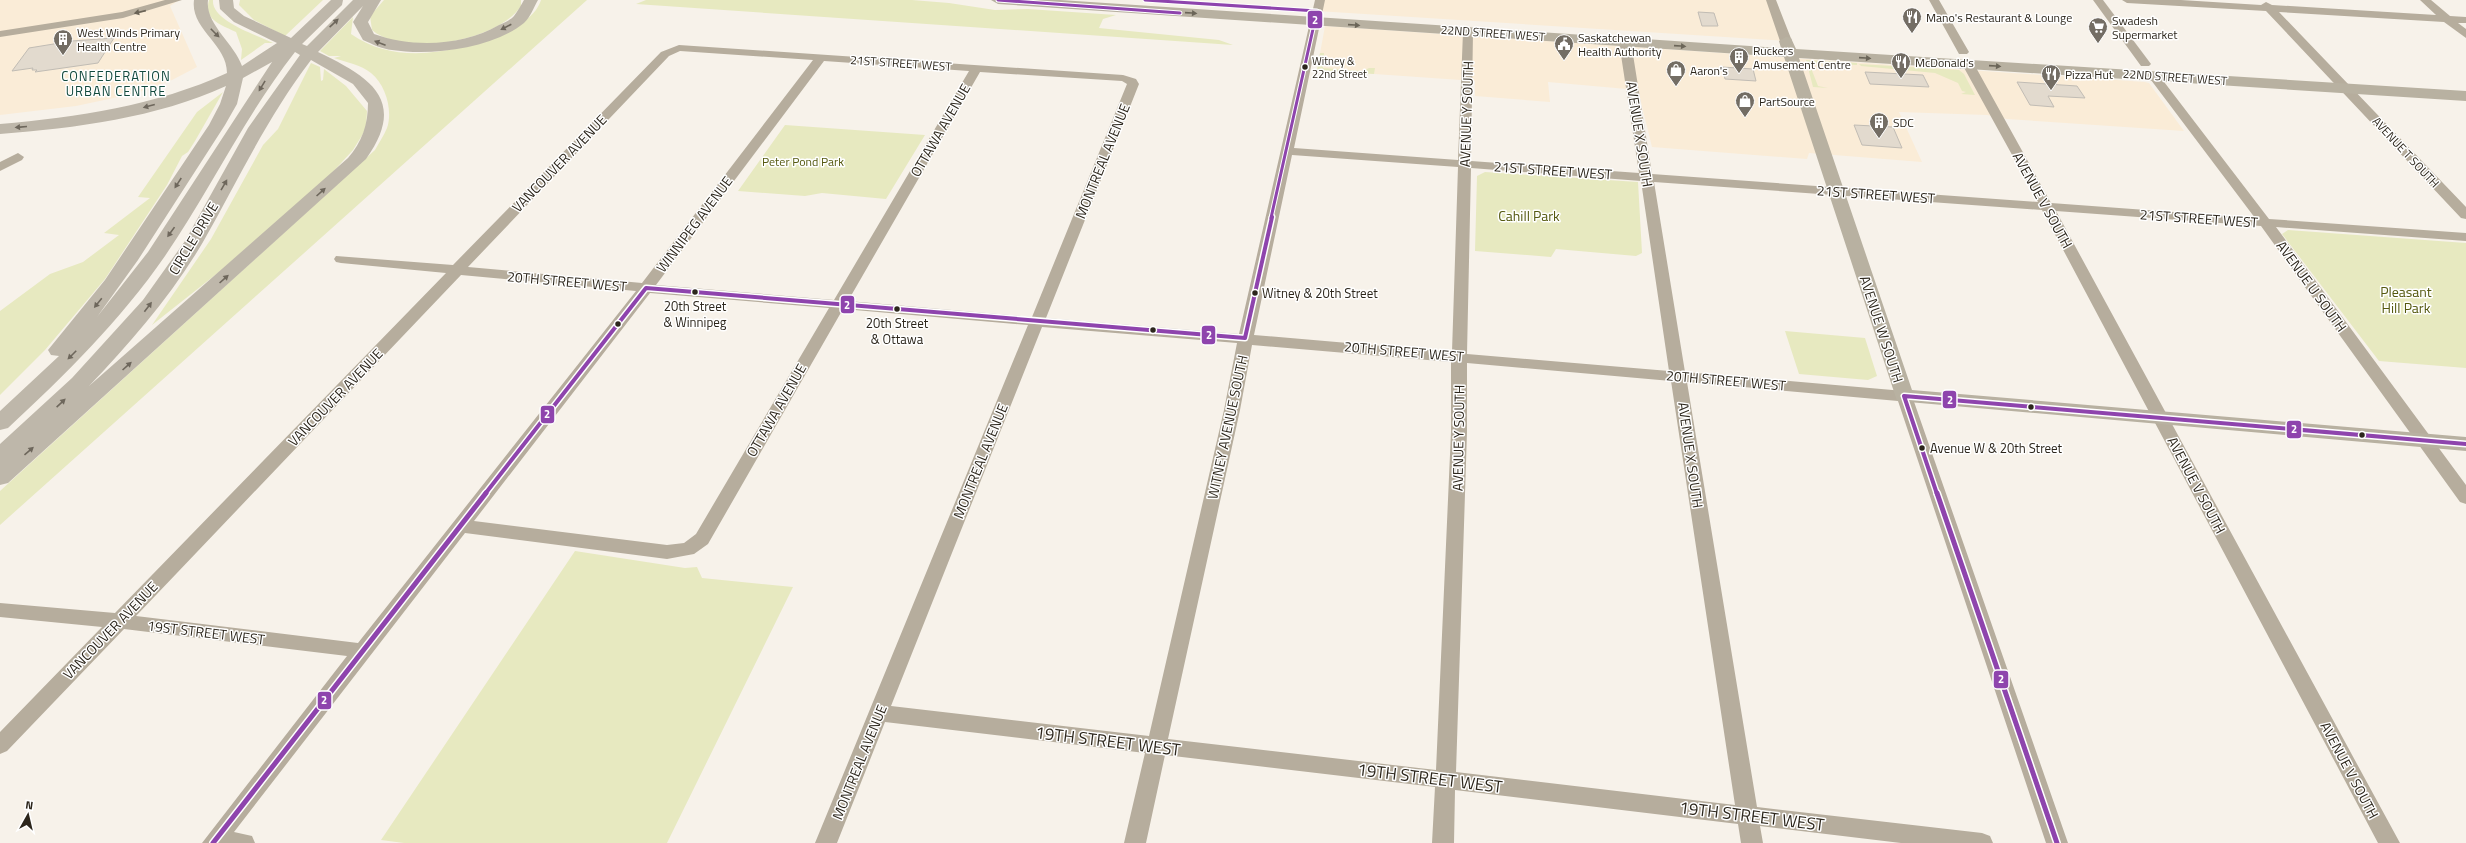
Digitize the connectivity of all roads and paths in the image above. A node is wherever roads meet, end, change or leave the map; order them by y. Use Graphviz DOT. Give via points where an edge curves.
graph roads {
  1 [pos="177,0"];
  2 [pos="201,0"];
  3 [pos="226,0"];
  4 [pos="340,0"];
  5 [pos="361,0"];
  6 [pos="374,0"];
  7 [pos="531,0"];
  8 [pos="998,0"];
  9 [pos="1145,0"];
  10 [pos="1772,0"];
  11 [pos="1934,0"];
  12 [pos="2098,0"];
  13 [pos="2127,0"];
  14 [pos="2426,0"];
  15 [pos="2266,4"];
  16 [pos="1317,11"];
  17 [pos="2447,18"];
  18 [pos="2466,20"];
  19 [pos="35,29"];
  20 [pos="1468,32"];
  21 [pos="0,34"];
  22 [pos="2466,35"];
  23 [pos="0,41"];
  24 [pos="1625,42"];
  25 [pos="1788,47"];
  26 [pos="671,50"];
  27 [pos="281,52"];
  28 [pos="821,58"];
  29 [pos="1966,58"];
  30 [pos="2145,64"];
  31 [pos="976,68"];
  32 [pos="2154,76"];
  33 [pos="2334,76"];
  34 [pos="1132,80"];
  35 [pos="2466,84"];
  36 [pos="2346,88"];
  37 [pos="2466,96"];
  38 [pos="0,129"];
  39 [pos="1286,151"];
  40 [pos="18,157"];
  41 [pos="1464,164"];
  42 [pos="0,167"];
  43 [pos="1647,178"];
  44 [pos="1837,192"];
  45 [pos="2047,207"];
  46 [pos="2466,215"];
  47 [pos="2266,223"];
  48 [pos="2466,237"];
  49 [pos="341,259"];
  50 [pos="456,270"];
  51 [pos="646,288"];
  52 [pos="838,304"];
  53 [pos="1037,320"];
  54 [pos="1245,338"];
  55 [pos="1459,356"];
  56 [pos="1679,376"];
  57 [pos="1904,396"];
  58 [pos="0,407"];
  59 [pos="2161,418"];
  60 [pos="0,423"];
  61 [pos="38,423"];
  62 [pos="2424,440"];
  63 [pos="2466,444"];
  64 [pos="0,453"];
  65 [pos="0,456"];
  66 [pos="0,477"];
  67 [pos="2466,498"];
  68 [pos="460,526"];
  69 [pos="0,610"];
  70 [pos="118,621"];
  71 [pos="364,650"];
  72 [pos="878,714"];
  73 [pos="0,745"];
  74 [pos="1156,746"];
  75 [pos="1445,780"];
  76 [pos="1748,816"];
  77 [pos="214,841"];
  78 [pos="244,843"];
  79 [pos="826,843"];
  80 [pos="1135,843"];
  81 [pos="1443,843"];
  82 [pos="1752,843"];
  83 [pos="1982,843"];
  84 [pos="2057,843"];
  85 [pos="2388,843"];
  1 -- 19 [label="street, one-way" via="123,15"];
  2 -- 58 [label="highway, one-way" via="199,8 202,19 224,42 232,58 236,81 229,103 106,293 74,333"];
  66 -- 3 [label="highway, one-way" via="354,162 365,150 376,131 376,103 359,81 339,68 239,19 227,9"];
  4 -- 27 [label="highway, CIRCLE DRIVE" via="296,36"];
  61 -- 5 [label="highway, CIRCLE DRIVE, one-way" via="98,366 153,300 193,243 252,135 306,55 330,26"];
  7 -- 6 [label="highway, one-way" via="524,16 500,30 465,43 421,49 385,46 366,35 361,28 361,21 366,8"];
  8 -- 16 [label="main road, 22ND STREET WEST, one-way"];
  9 -- 16 [label="main road, 22ND STREET WEST"];
  10 -- 25 [label="street"];
  11 -- 29 [label="street, AVENUE V SOUTH"];
  12 -- 30 [label="street"];
  13 -- 15 [label="street"];
  14 -- 17 [label="street"];
  15 -- 17 [label="street"];
  15 -- 33 [label="street, AVENUE T SOUTH"];
  16 -- 20 [label="main road, 22ND STREET WEST, one-way"];
  16 -- 25 [label="main road, 22ND STREET WEST"];
  16 -- 39 [label="street, WITNEY AVENUE SOUTH"];
  17 -- 18 [label="street"];
  17 -- 22 [label="street"];
  19 -- 21 [label="street"];
  19 -- 23 [label="street" via="26,37"];
  20 -- 24 [label="main road, 22ND STREET WEST"];
  20 -- 41 [label="street, AVENUE Y SOUTH"];
  24 -- 25 [label="main road, 22ND STREET WEST, one-way"];
  24 -- 43 [label="street, AVENUE X SOUTH"];
  25 -- 29 [label="main road, 22ND STREET WEST"];
  25 -- 44 [label="main road, AVENUE W SOUTH"];
  26 -- 28 [label="street, 21ST STREET WEST" via="679,48"];
  26 -- 50 [label="street, VANCOUVER AVENUE" via="664,54"];
  27 -- 38 [label="highway, one-way" via="213,86 146,106 95,118"];
  27 -- 60 [label="highway, CIRCLE DRIVE, one-way" via="174,228 129,292 78,350"];
  28 -- 31 [label="street, 21ST STREET WEST"];
  28 -- 51 [label="street, WINNIPEG AVENUE"];
  29 -- 30 [label="main road, 22ND STREET WEST"];
  29 -- 32 [label="main road, 22ND STREET WEST, one-way"];
  29 -- 45 [label="street, AVENUE V SOUTH"];
  30 -- 33 [label="main road, 22ND STREET WEST"];
  31 -- 34 [label="street, 21ST STREET WEST"];
  31 -- 52 [label="street, OTTAWA AVENUE"];
  32 -- 36 [label="main road, 22ND STREET WEST"];
  32 -- 47 [label="street, AVENUE U SOUTH"];
  33 -- 35 [label="main road, 22ND STREET WEST"];
  33 -- 36 [label="street, AVENUE T SOUTH"];
  34 -- 53 [label="street, MONTREAL AVENUE" via="1133,84"];
  36 -- 37 [label="main road, 22ND STREET WEST"];
  36 -- 46 [label="street, AVENUE T SOUTH"];
  39 -- 41 [label="street, 21ST STREET WEST"];
  39 -- 54 [label="street, WITNEY AVENUE SOUTH"];
  40 -- 42 [label="street"];
  41 -- 43 [label="street, 21ST STREET WEST"];
  41 -- 55 [label="street, AVENUE Y SOUTH" via="1464,246"];
  43 -- 44 [label="street, 21ST STREET WEST"];
  43 -- 56 [label="street, AVENUE X SOUTH"];
  44 -- 45 [label="street, 21ST STREET WEST"];
  44 -- 57 [label="main road, AVENUE W SOUTH"];
  45 -- 47 [label="street, 21ST STREET WEST"];
  45 -- 59 [label="street, AVENUE V SOUTH"];
  47 -- 48 [label="street, 21ST STREET WEST"];
  47 -- 62 [label="street, AVENUE U SOUTH"];
  49 -- 50 [label="street, 20TH STREET WEST"];
  50 -- 51 [label="street, 20TH STREET WEST"];
  50 -- 70 [label="street, VANCOUVER AVENUE"];
  51 -- 52 [label="street, 20TH STREET WEST"];
  51 -- 68 [label="street, WINNIPEG AVENUE"];
  52 -- 53 [label="street, 20TH STREET WEST"];
  52 -- 68 [label="street, OTTAWA AVENUE" via="702,539 688,549 667,552"];
  53 -- 54 [label="street, 20TH STREET WEST"];
  53 -- 72 [label="street, MONTREAL AVENUE"];
  54 -- 55 [label="street, 20TH STREET WEST"];
  54 -- 74 [label="street, WITNEY AVENUE SOUTH" via="1232,410"];
  55 -- 56 [label="street, 20TH STREET WEST"];
  55 -- 75 [label="street, AVENUE Y SOUTH" via="1459,432"];
  56 -- 57 [label="street, 20TH STREET WEST"];
  56 -- 76 [label="street, AVENUE X SOUTH"];
  57 -- 59 [label="main road, 20TH STREET WEST"];
  57 -- 84 [label="street, AVENUE W SOUTH"];
  59 -- 62 [label="main road, 20TH STREET WEST"];
  59 -- 85 [label="street, AVENUE V SOUTH"];
  61 -- 64 [label="highway"];
  61 -- 65 [label="highway, CIRCLE DRIVE"];
  62 -- 63 [label="main road, 20TH STREET WEST"];
  62 -- 67 [label="street, AVENUE U SOUTH"];
  68 -- 71 [label="street, WINNIPEG AVENUE"];
  69 -- 70 [label="street, 19ST STREET WEST"];
  70 -- 71 [label="street, 19ST STREET WEST"];
  70 -- 73 [label="street, VANCOUVER AVENUE"];
  71 -- 77 [label="street, WINNIPEG AVENUE"];
  72 -- 74 [label="street, 19TH STREET WEST"];
  72 -- 79 [label="street, MONTREAL AVENUE"];
  74 -- 75 [label="street, 19TH STREET WEST"];
  74 -- 80 [label="street, WITNEY AVENUE SOUTH"];
  75 -- 76 [label="street, 19TH STREET WEST"];
  75 -- 81 [label="street, AVENUE Y SOUTH"];
  76 -- 82 [label="street, AVENUE X SOUTH"];
  76 -- 83 [label="street, 19TH STREET WEST"];
  77 -- 78 [label="street"];
}
